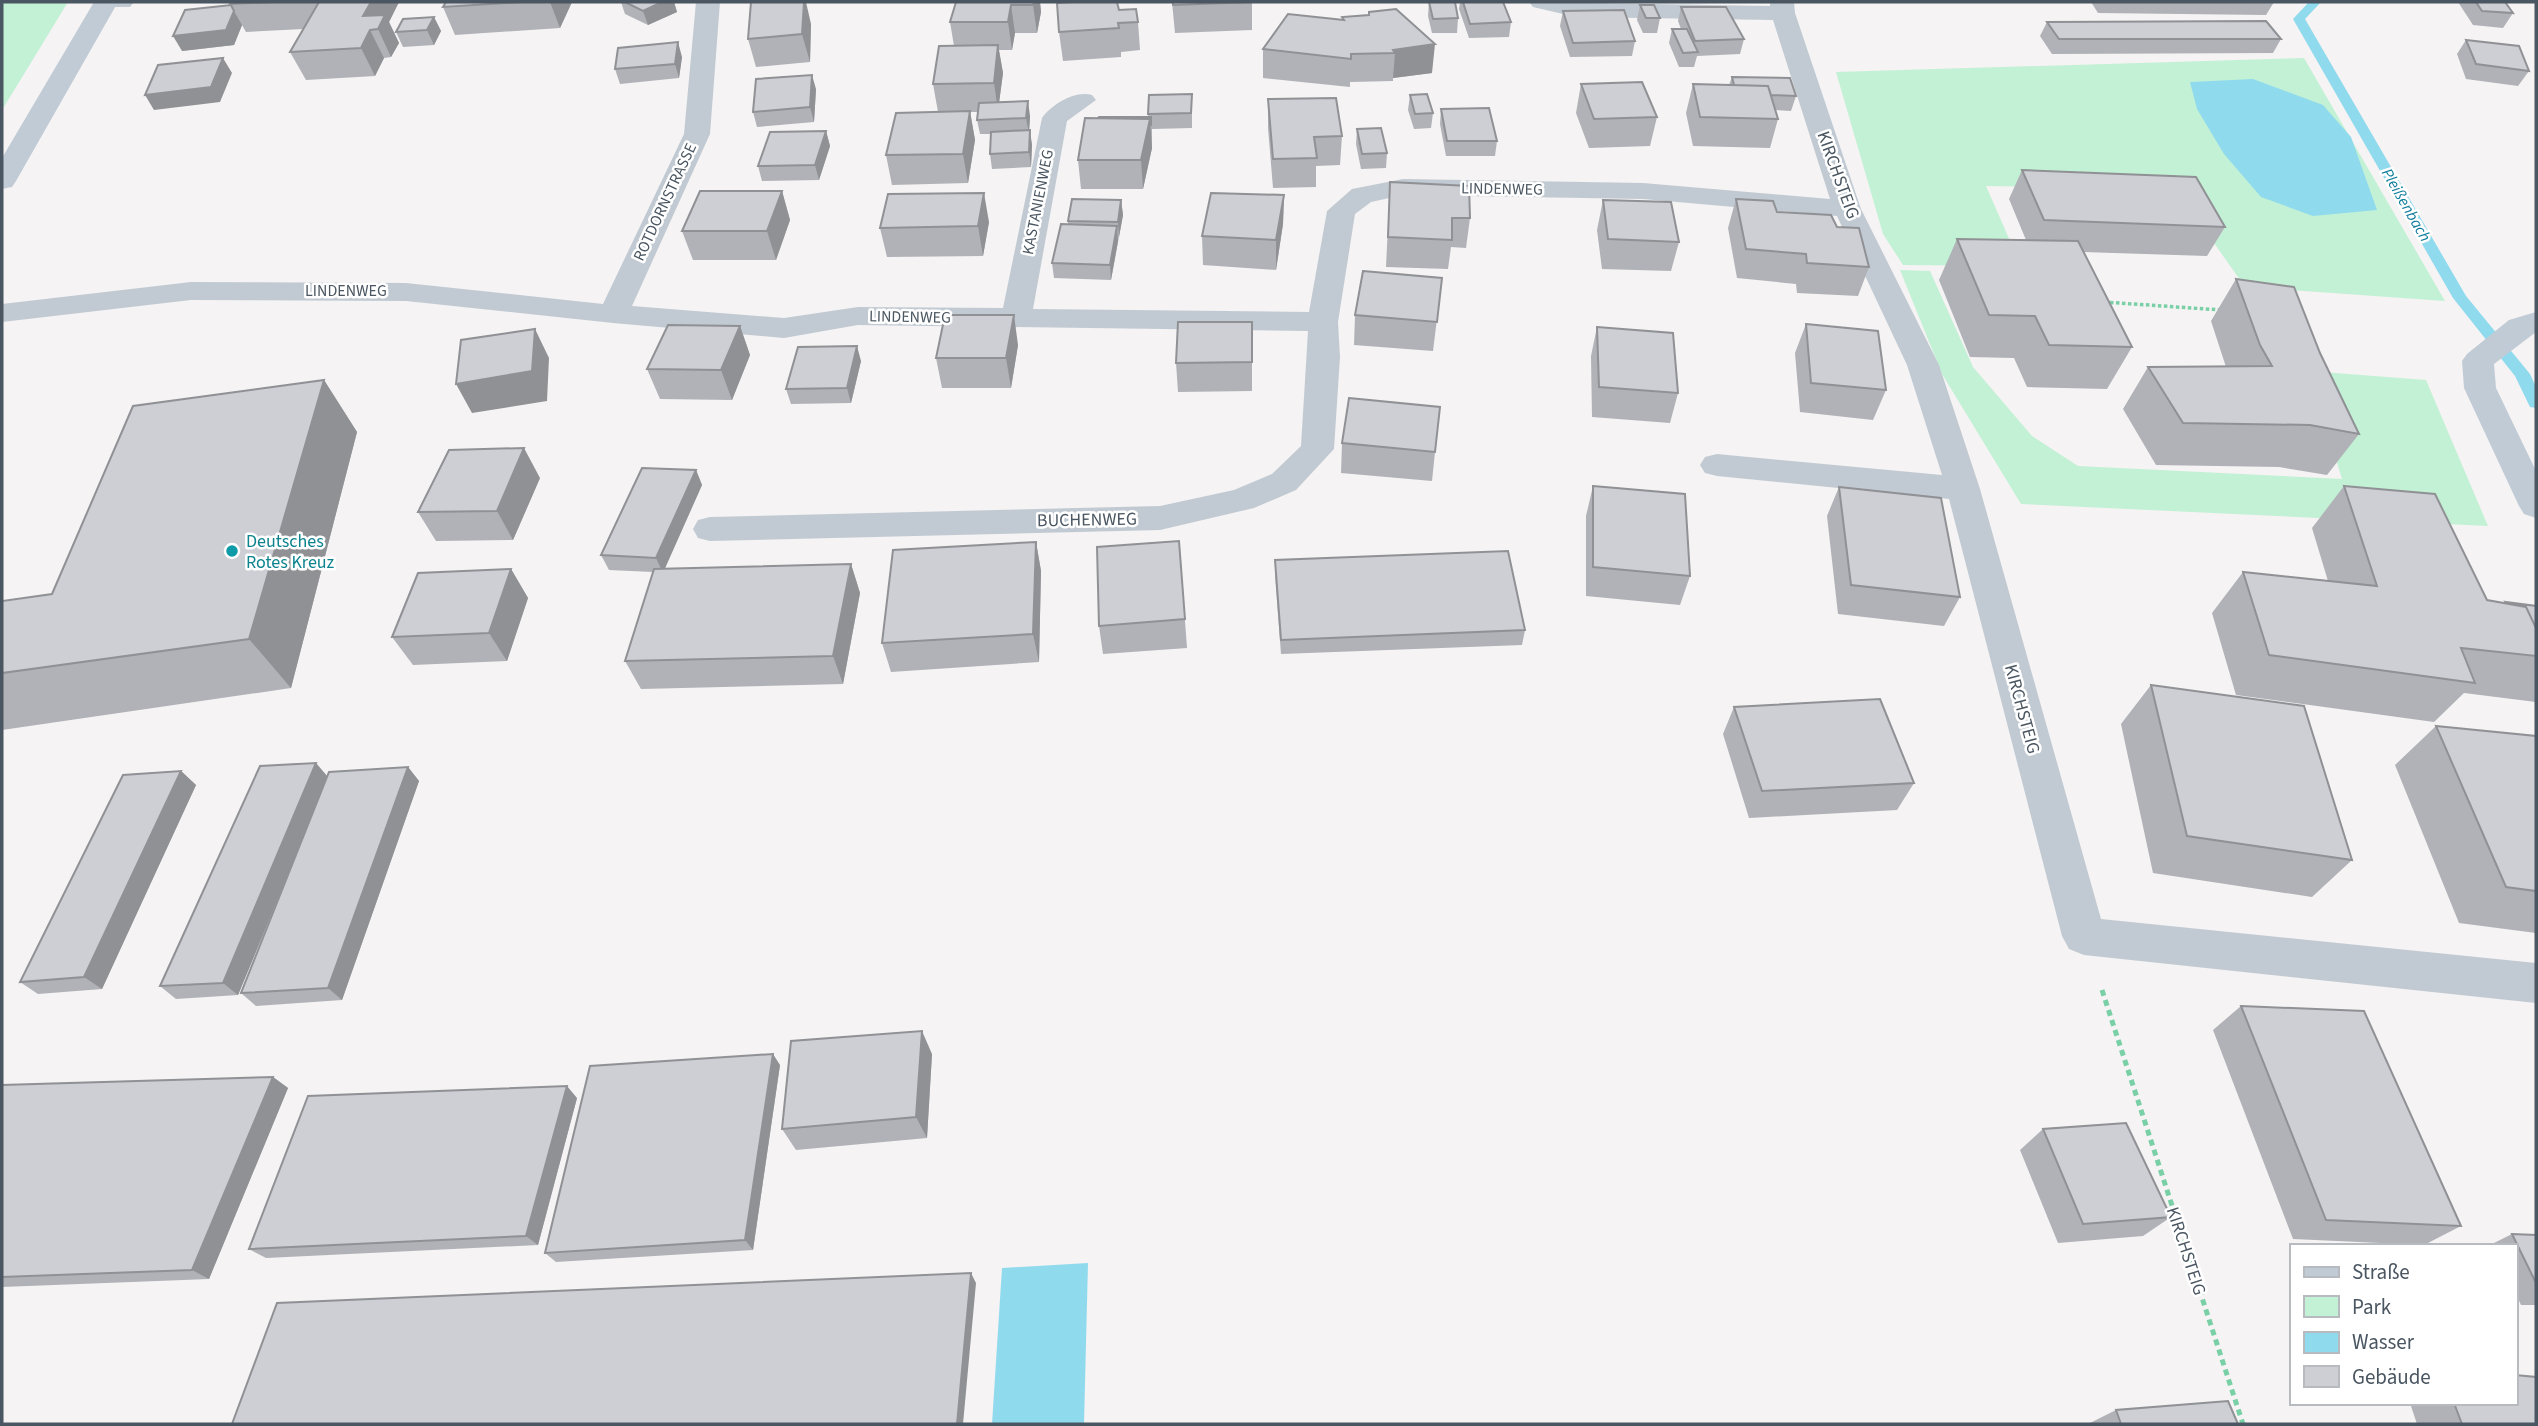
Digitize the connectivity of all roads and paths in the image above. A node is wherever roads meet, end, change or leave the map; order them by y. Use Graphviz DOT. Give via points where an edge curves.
graph roads {
  1 [pos="106,2"];
  2 [pos="122,2"];
  3 [pos="708,2"];
  4 [pos="1541,2"];
  5 [pos="1783,7"];
  6 [pos="1083,100"];
  7 [pos="2,181"];
  8 [pos="1847,209"];
  9 [pos="2093,302"];
  10 [pos="2232,311"];
  11 [pos="2,313"];
  12 [pos="613,314"];
  13 [pos="1016,318"];
  14 [pos="1323,322"];
  15 [pos="2528,324"];
  16 [pos="1717,465"];
  17 [pos="1964,489"];
  18 [pos="2536,506"];
  19 [pos="710,529"];
  20 [pos="2084,936"];
  21 [pos="2536,983"];
  22 [pos="2243,1424"];
  1 -- 2 [label="street"];
  1 -- 7 [label="main road"];
  3 -- 12 [label="street, ROTDORNSTRASSE" via="697,134"];
  4 -- 5 [label="street" via="1576,10"];
  5 -- 8 [label="street, KIRCHSTEIG"];
  6 -- 13 [label="street, KASTANIENWEG" via="1055,118"];
  8 -- 14 [label="street, LINDENWEG" via="1643,191 1403,187 1362,195 1341,211"];
  8 -- 17 [label="street, KIRCHSTEIG" via="1923,365"];
  9 -- 10 [label="path"];
  11 -- 12 [label="street, LINDENWEG" via="191,291 406,292"];
  12 -- 13 [label="street, LINDENWEG" via="784,328 858,316"];
  13 -- 14 [label="street, LINDENWEG"];
  14 -- 19 [label="street, BUCHENWEG" via="1317,449 1284,482 1242,500 1160,518"];
  15 -- 18 [label="main road" via="2478,361 2480,388"];
  16 -- 17 [label="street"];
  17 -- 20 [label="street, KIRCHSTEIG"];
  20 -- 21 [label="street"];
  20 -- 22 [label="path, KIRCHSTEIG"];
}
